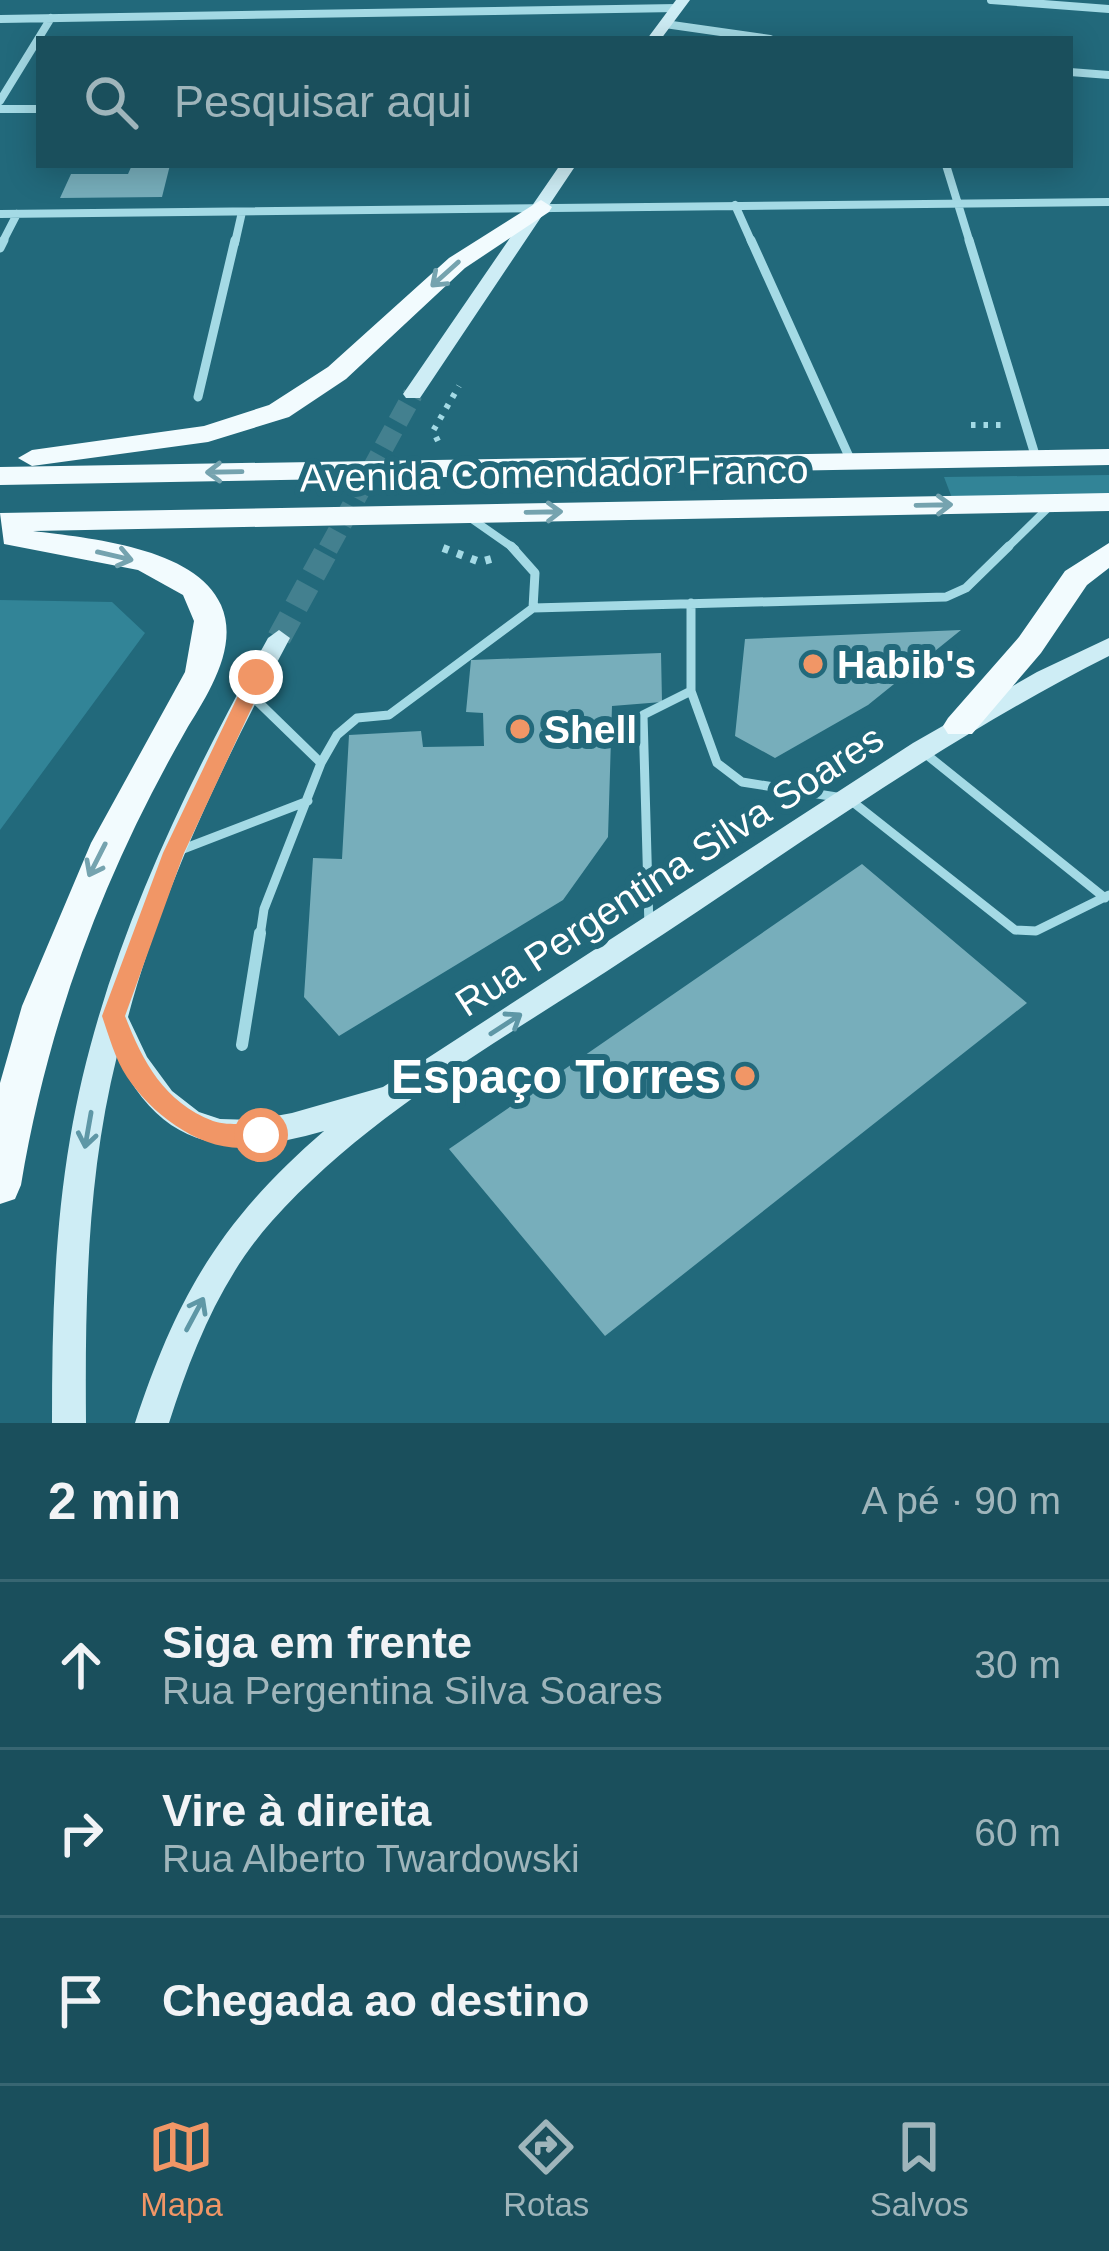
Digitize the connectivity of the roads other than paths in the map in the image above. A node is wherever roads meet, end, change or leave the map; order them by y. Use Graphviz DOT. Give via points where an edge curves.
graph roads {
  1 [pos="991,0"];
  2 [pos="680,4"];
  3 [pos="1109,9"];
  4 [pos="51,18"];
  5 [pos="0,19"];
  6 [pos="664,24"];
  7 [pos="40,36"];
  8 [pos="656,36"];
  9 [pos="749,36"];
  10 [pos="36,44"];
  11 [pos="1073,72"];
  12 [pos="1109,75"];
  13 [pos="0,105"];
  14 [pos="36,109"];
  15 [pos="566,168"];
  16 [pos="947,168"];
  17 [pos="1109,202"];
  18 [pos="960,203"];
  19 [pos="735,205"];
  20 [pos="541,207"];
  21 [pos="242,212"];
  22 [pos="0,214"];
  23 [pos="17,214"];
  24 [pos="0,248"];
  25 [pos="412,394"];
  26 [pos="198,397"];
  27 [pos="1109,457"];
  28 [pos="1036,458"];
  29 [pos="851,461"];
  30 [pos="0,464"];
  31 [pos="0,476"];
  32 [pos="1109,502"];
  33 [pos="1053,503"];
  34 [pos="465,514"];
  35 [pos="0,522"];
  36 [pos="0,535"];
  37 [pos="1109,553"];
  38 [pos="691,602"];
  39 [pos="533,608"];
  40 [pos="279,638"];
  41 [pos="1109,646"];
  42 [pos="692,691"];
  43 [pos="249,693"];
  44 [pos="959,726"];
  45 [pos="921,751"];
  46 [pos="321,763"];
  47 [pos="849,799"];
  48 [pos="308,801"];
  49 [pos="173,853"];
  50 [pos="1107,897"];
  51 [pos="649,930"];
  52 [pos="113,1016"];
  53 [pos="242,1045"];
  54 [pos="400,1093"];
  55 [pos="0,1184"];
  56 [pos="69,1423"];
  57 [pos="152,1423"];
  1 -- 3 [label="street"];
  2 -- 4 [label="street"];
  2 -- 6 [label="main road"];
  4 -- 5 [label="street"];
  4 -- 7 [label="street"];
  6 -- 8 [label="main road"];
  6 -- 9 [label="street"];
  10 -- 13 [label="street"];
  11 -- 12 [label="street"];
  13 -- 14 [label="street"];
  15 -- 20 [label="main road"];
  16 -- 18 [label="street"];
  17 -- 18 [label="street"];
  18 -- 19 [label="street"];
  18 -- 28 [label="street"];
  19 -- 20 [label="street"];
  19 -- 29 [label="street"];
  20 -- 21 [label="street"];
  20 -- 25 [label="main road"];
  20 -- 30 [label="highway, one-way" via="457,262 337,373 279,411 208,434"];
  21 -- 23 [label="street"];
  21 -- 26 [label="street"];
  22 -- 23 [label="street"];
  23 -- 24 [label="street"];
  27 -- 28 [label="highway, Avenida Comendador Franco"];
  28 -- 29 [label="highway, Avenida Comendador Franco"];
  29 -- 31 [label="highway, Avenida Comendador Franco, one-way"];
  32 -- 33 [label="highway, Avenida Comendador Franco"];
  34 -- 33 [label="highway, Avenida Comendador Franco, one-way"];
  33 -- 38 [label="lane" via="966,588 946,597"];
  34 -- 35 [label="highway, Avenida Comendador Franco"];
  34 -- 39 [label="lane" via="535,572"];
  36 -- 55 [label="highway, one-way" via="160,568 206,604 210,631 193,691 117,822 64,938 28,1045"];
  37 -- 44 [label="highway" via="1076,578"];
  38 -- 39 [label="lane"];
  38 -- 42 [label="lane"];
  39 -- 46 [label="lane" via="389,715 357,718"];
  40 -- 43 [label="main road"];
  41 -- 44 [label="main road, Rua Pergentina Silva Soares"];
  42 -- 47 [label="lane" via="717,764 742,782"];
  42 -- 51 [label="lane" via="643,715"];
  43 -- 46 [label="lane"];
  43 -- 49 [label="main road"];
  44 -- 45 [label="main road, Rua Pergentina Silva Soares"];
  45 -- 47 [label="main road, Rua Pergentina Silva Soares"];
  45 -- 50 [label="lane"];
  46 -- 48 [label="lane"];
  47 -- 50 [label="lane" via="1016,930 1036,931"];
  47 -- 51 [label="main road, Rua Pergentina Silva Soares"];
  48 -- 49 [label="lane"];
  48 -- 53 [label="lane" via="264,909"];
  49 -- 52 [label="main road"];
  54 -- 51 [label="main road, Rua Pergentina Silva Soares, one-way"];
  52 -- 54 [label="main road, Rua Pergentina Silva Soares" via="134,1067 162,1104 213,1133 261,1135"];
  52 -- 56 [label="main road, one-way" via="76,1208"];
  57 -- 54 [label="main road, Rua Pergentina Silva Soares, one-way" via="174,1353 257,1215"];
}
